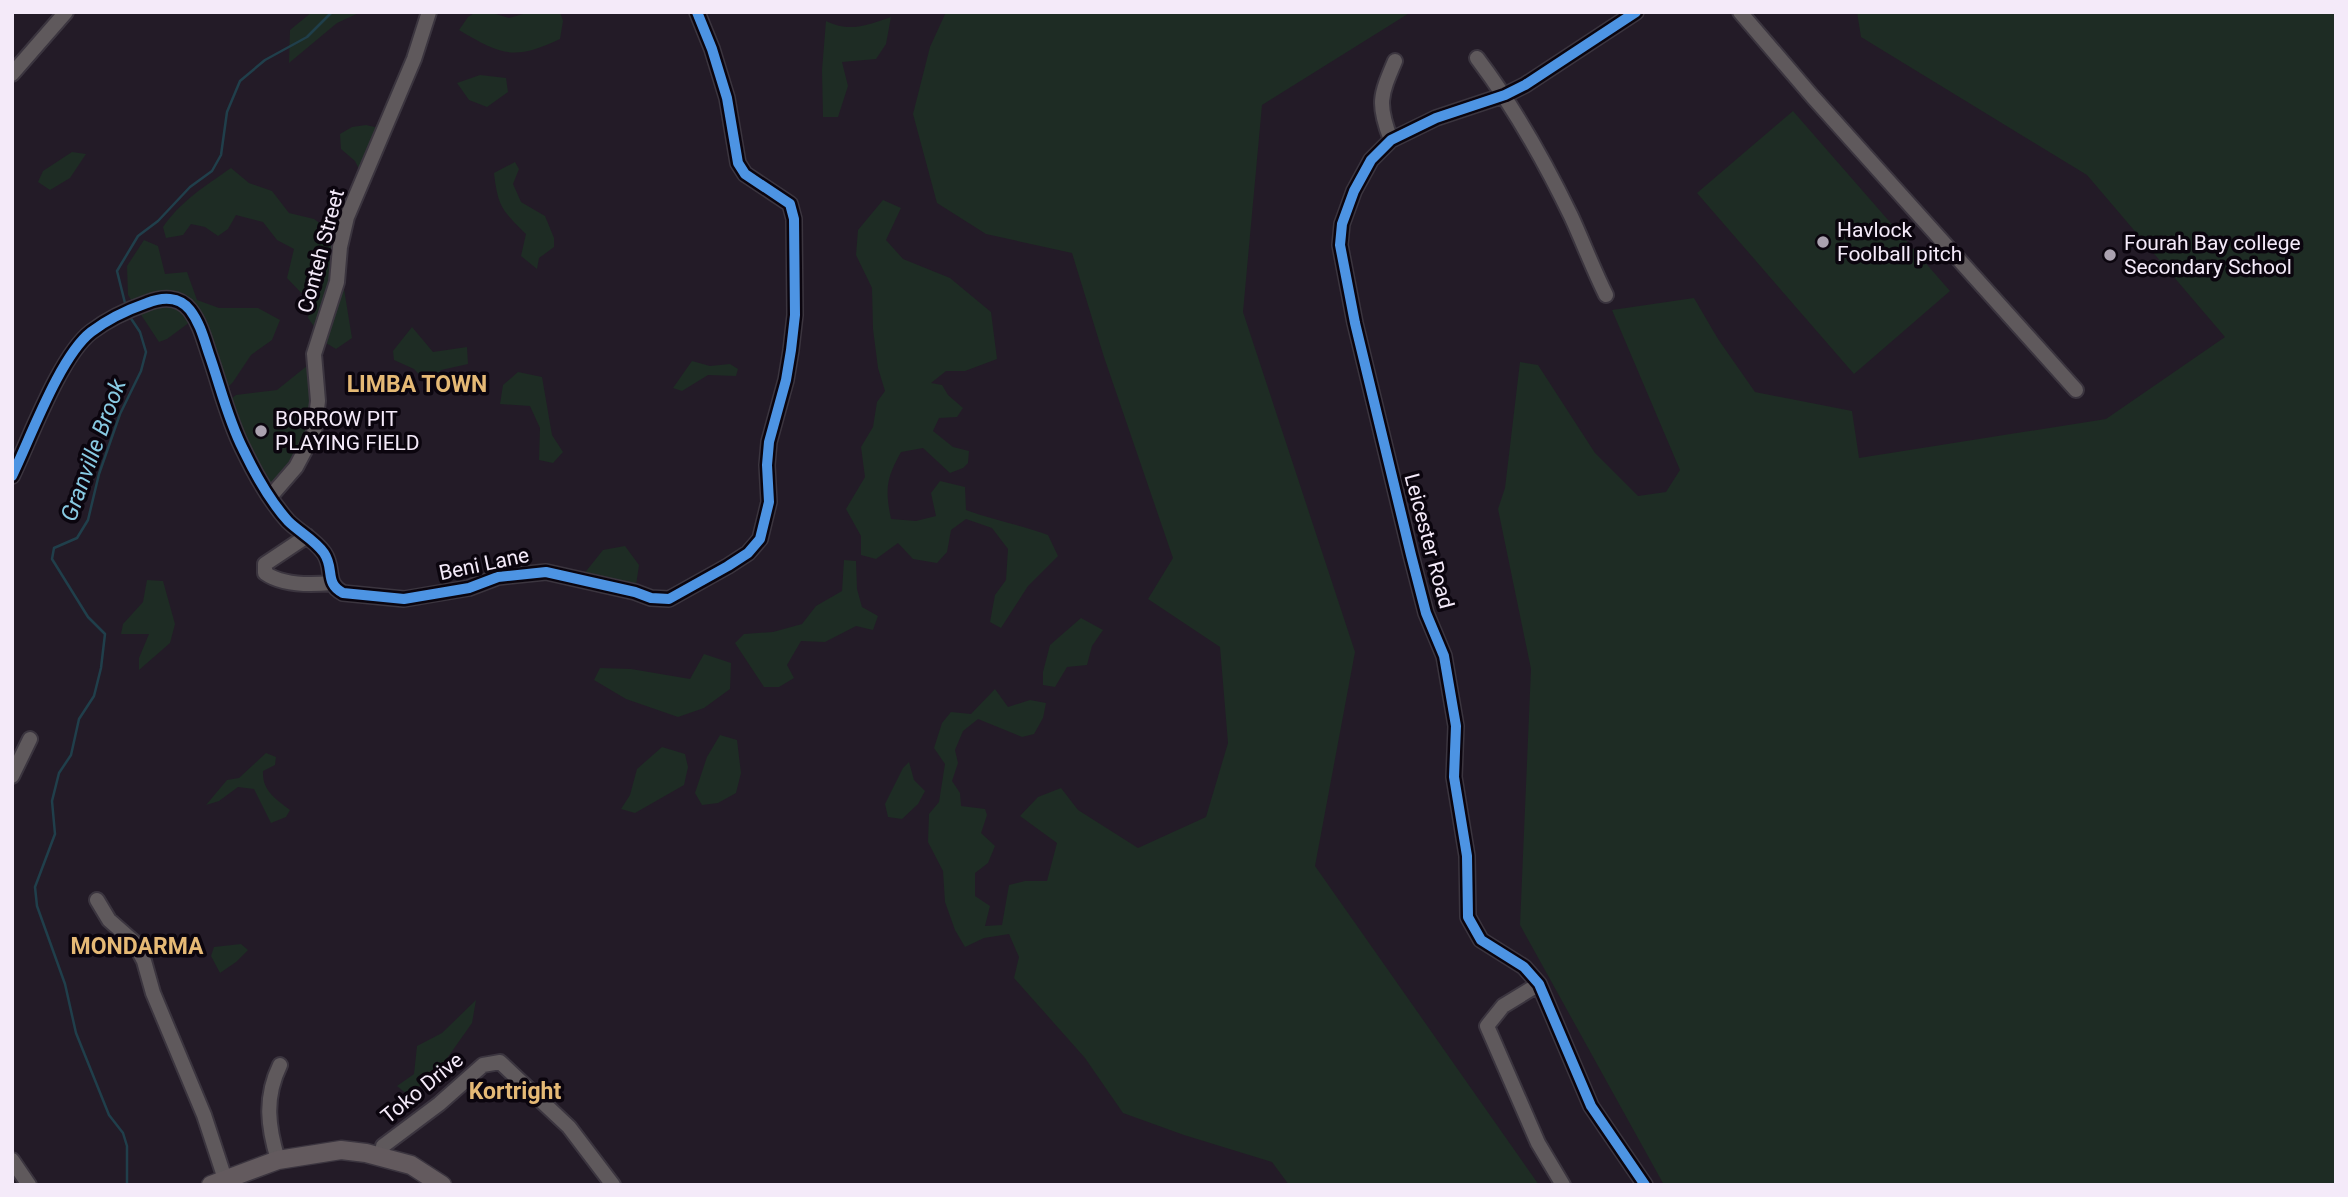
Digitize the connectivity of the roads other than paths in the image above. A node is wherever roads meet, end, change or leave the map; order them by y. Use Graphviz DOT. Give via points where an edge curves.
graph roads {
  1 [pos="66,12"];
  2 [pos="429,12"];
  3 [pos="697,12"];
  4 [pos="1636,12"];
  5 [pos="1740,12"];
  6 [pos="1477,58"];
  7 [pos="1395,61"];
  8 [pos="12,74"];
  9 [pos="1505,95"];
  10 [pos="1391,140"];
  11 [pos="1606,295"];
  12 [pos="2076,390"];
  13 [pos="12,477"];
  14 [pos="270,497"];
  15 [pos="307,536"];
  16 [pos="331,583"];
  17 [pos="30,739"];
  18 [pos="12,776"];
  19 [pos="97,900"];
  20 [pos="1539,984"];
  21 [pos="281,1065"];
  22 [pos="383,1157"];
  23 [pos="12,1160"];
  24 [pos="278,1160"];
  25 [pos="218,1182"];
  26 [pos="29,1185"];
  27 [pos="442,1185"];
  28 [pos="614,1185"];
  29 [pos="1563,1185"];
  30 [pos="1645,1185"];
  1 -- 8 [label="street"];
  2 -- 14 [label="street, Conteh Street" via="414,59 347,217 337,282 314,354 318,401 314,433 296,467"];
  3 -- 16 [label="street, Beni Lane" via="727,97 738,163 745,174 790,204 794,219 791,350 769,442 769,502 760,539 748,553 669,598 651,598 552,572 498,577 469,588 404,599 350,594"];
  4 -- 9 [label="street, Leicester Road"];
  5 -- 12 [label="street"];
  6 -- 9 [label="street"];
  7 -- 10 [label="street" via="1381,106"];
  9 -- 10 [label="street, Leicester Road" via="1436,118"];
  9 -- 11 [label="street"];
  10 -- 20 [label="street, Leicester Road" via="1371,160 1354,191 1340,235 1341,260 1426,613 1444,656 1455,726 1454,777 1467,856 1468,917 1481,940 1524,967"];
  13 -- 14 [label="street" via="60,373 88,334 120,313 171,299 191,311 201,330 242,448"];
  14 -- 15 [label="street"];
  15 -- 16 [label="street" via="324,552 331,566"];
  15 -- 16 [label="street" via="265,564 265,573 294,582"];
  17 -- 18 [label="street"];
  19 -- 25 [label="street" via="109,920 134,942 144,961 152,993 204,1115"];
  20 -- 29 [label="street" via="1503,1006 1488,1026 1538,1143"];
  20 -- 30 [label="street, Leicester Road" via="1591,1106"];
  21 -- 24 [label="street" via="271,1090 269,1119"];
  22 -- 24 [label="main road" via="341,1150"];
  22 -- 27 [label="main road" via="411,1165"];
  22 -- 28 [label="street, Toko Drive" via="383,1146 483,1065 500,1062 569,1127"];
  23 -- 26 [label="street"];
  24 -- 25 [label="main road"];
}
